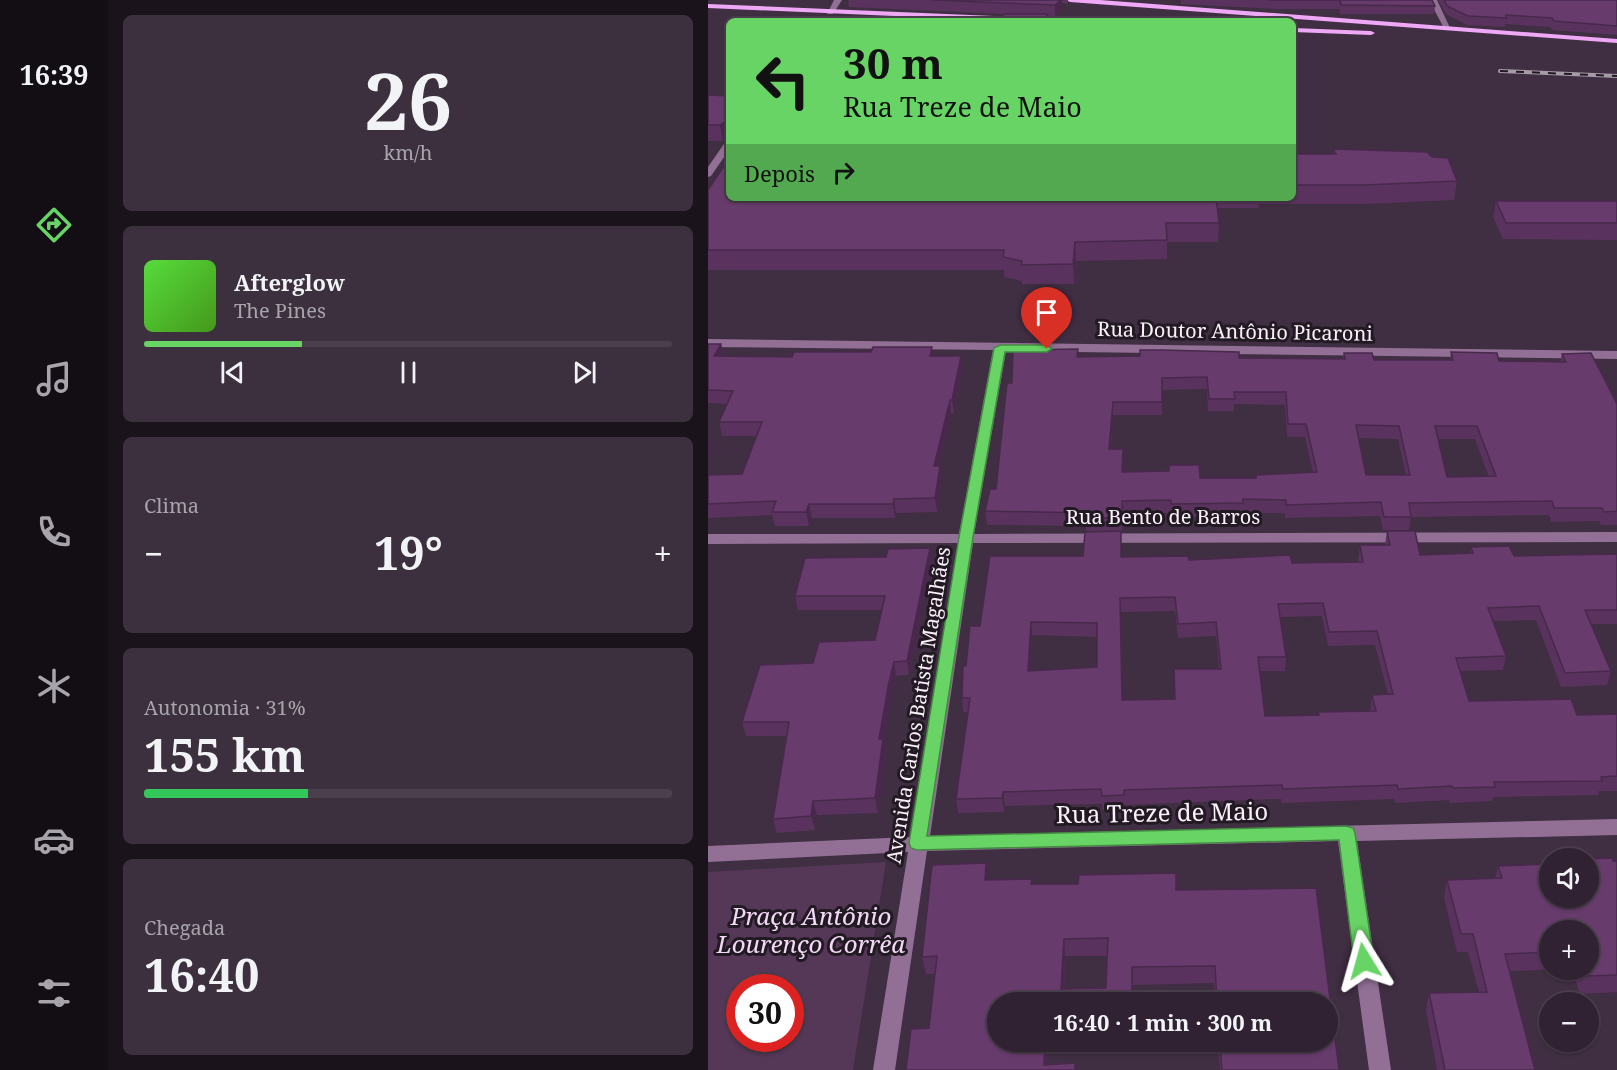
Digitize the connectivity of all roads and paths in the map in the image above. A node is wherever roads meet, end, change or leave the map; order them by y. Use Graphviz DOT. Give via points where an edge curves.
graph roads {
  1 [pos="838,0"];
  2 [pos="1070,0"];
  3 [pos="1433,0"];
  4 [pos="1089,1"];
  5 [pos="708,6"];
  6 [pos="1064,6"];
  7 [pos="830,12"];
  8 [pos="987,18"];
  9 [pos="1211,18"];
  10 [pos="1296,24"];
  11 [pos="1448,28"];
  12 [pos="1296,30"];
  13 [pos="1414,34"];
  14 [pos="1617,41"];
  15 [pos="1617,49"];
  16 [pos="726,147"];
  17 [pos="708,174"];
  18 [pos="708,343"];
  19 [pos="1000,348"];
  20 [pos="1615,358"];
  21 [pos="966,537"];
  22 [pos="1617,537"];
  23 [pos="708,539"];
  24 [pos="1617,827"];
  25 [pos="1346,833"];
  26 [pos="917,843"];
  27 [pos="708,854"];
  28 [pos="884,1070"];
  29 [pos="1380,1070"];
  1 -- 7 [label="street"];
  2 -- 4 [label="main road"];
  3 -- 11 [label="street"];
  4 -- 11 [label="main road"];
  5 -- 7 [label="main road"];
  6 -- 9 [label="main road"];
  7 -- 8 [label="main road"];
  10 -- 13 [label="main road"];
  11 -- 14 [label="main road"];
  12 -- 13 [label="main road"];
  13 -- 15 [label="main road"];
  16 -- 17 [label="street"];
  18 -- 19 [label="street, Rua Doutor Antônio Picaroni"];
  19 -- 20 [label="street, Rua Doutor Antônio Picaroni"];
  19 -- 21 [label="street, Avenida Carlos Batista Magalhães"];
  21 -- 22 [label="street, Rua Bento de Barros"];
  21 -- 23 [label="street, Rua Bento de Barros"];
  21 -- 26 [label="street, Avenida Carlos Batista Magalhães"];
  24 -- 25 [label="street, Rua Treze de Maio"];
  25 -- 26 [label="street, Rua Treze de Maio"];
  25 -- 29 [label="street"];
  26 -- 27 [label="street, Rua Treze de Maio"];
  26 -- 28 [label="street, Avenida Carlos Batista Magalhães"];
}
